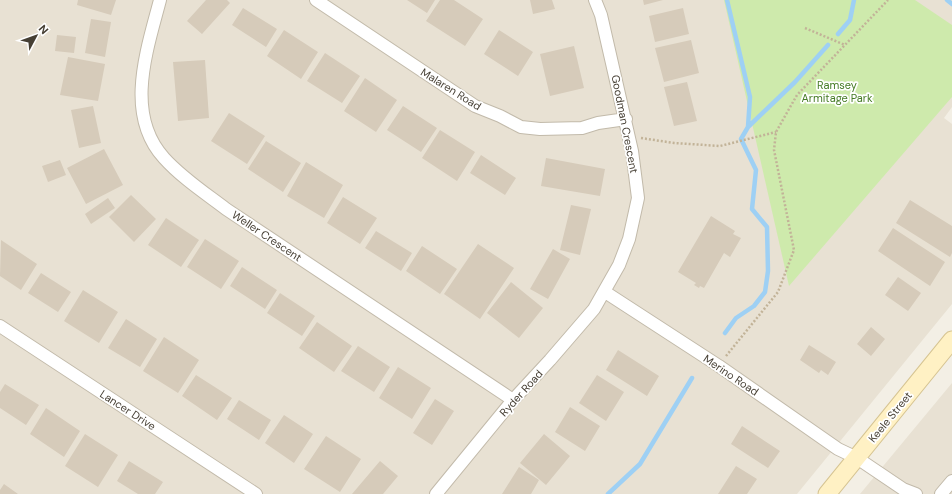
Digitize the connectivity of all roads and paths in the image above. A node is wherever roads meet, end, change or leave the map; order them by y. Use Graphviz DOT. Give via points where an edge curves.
graph roads {
  1 [pos="160,0"];
  2 [pos="316,0"];
  3 [pos="595,0"];
  4 [pos="888,0"];
  5 [pos="805,28"];
  6 [pos="845,45"];
  7 [pos="626,119"];
  8 [pos="776,132"];
  9 [pos="630,137"];
  10 [pos="605,292"];
  11 [pos="0,326"];
  12 [pos="952,340"];
  13 [pos="719,366"];
  14 [pos="513,400"];
  15 [pos="857,458"];
  16 [pos="952,481"];
  17 [pos="256,494"];
  18 [pos="436,494"];
  19 [pos="827,494"];
  20 [pos="916,494"];
  21 [pos="941,494"];
  1 -- 14 [label="street, Weller Crescent" via="147,49 142,77 142,97 144,118 150,138 164,158 226,209"];
  2 -- 7 [label="street, Malaren Road" via="475,106 521,127 575,128"];
  3 -- 7 [label="street, Goodman Crescent" via="601,15"];
  4 -- 6 [label="path"];
  5 -- 6 [label="path"];
  6 -- 8 [label="path" via="797,95"];
  7 -- 9 [label="street, Goodman Crescent"];
  8 -- 9 [label="path" via="720,146"];
  8 -- 13 [label="path" via="774,150 794,250 778,292"];
  9 -- 10 [label="street, Goodman Crescent" via="638,198 629,239"];
  10 -- 13 [label="street, Merino Road"];
  10 -- 14 [label="street, Ryder Road" via="578,328"];
  11 -- 17 [label="street, Lancer Drive"];
  12 -- 15 [label="main road, Keele Street"];
  13 -- 15 [label="street, Merino Road" via="838,449"];
  14 -- 18 [label="street, Ryder Road"];
  15 -- 19 [label="main road, Keele Street"];
  15 -- 20 [label="street, Merino Road" via="903,489"];
  16 -- 21 [label="street"];
}
